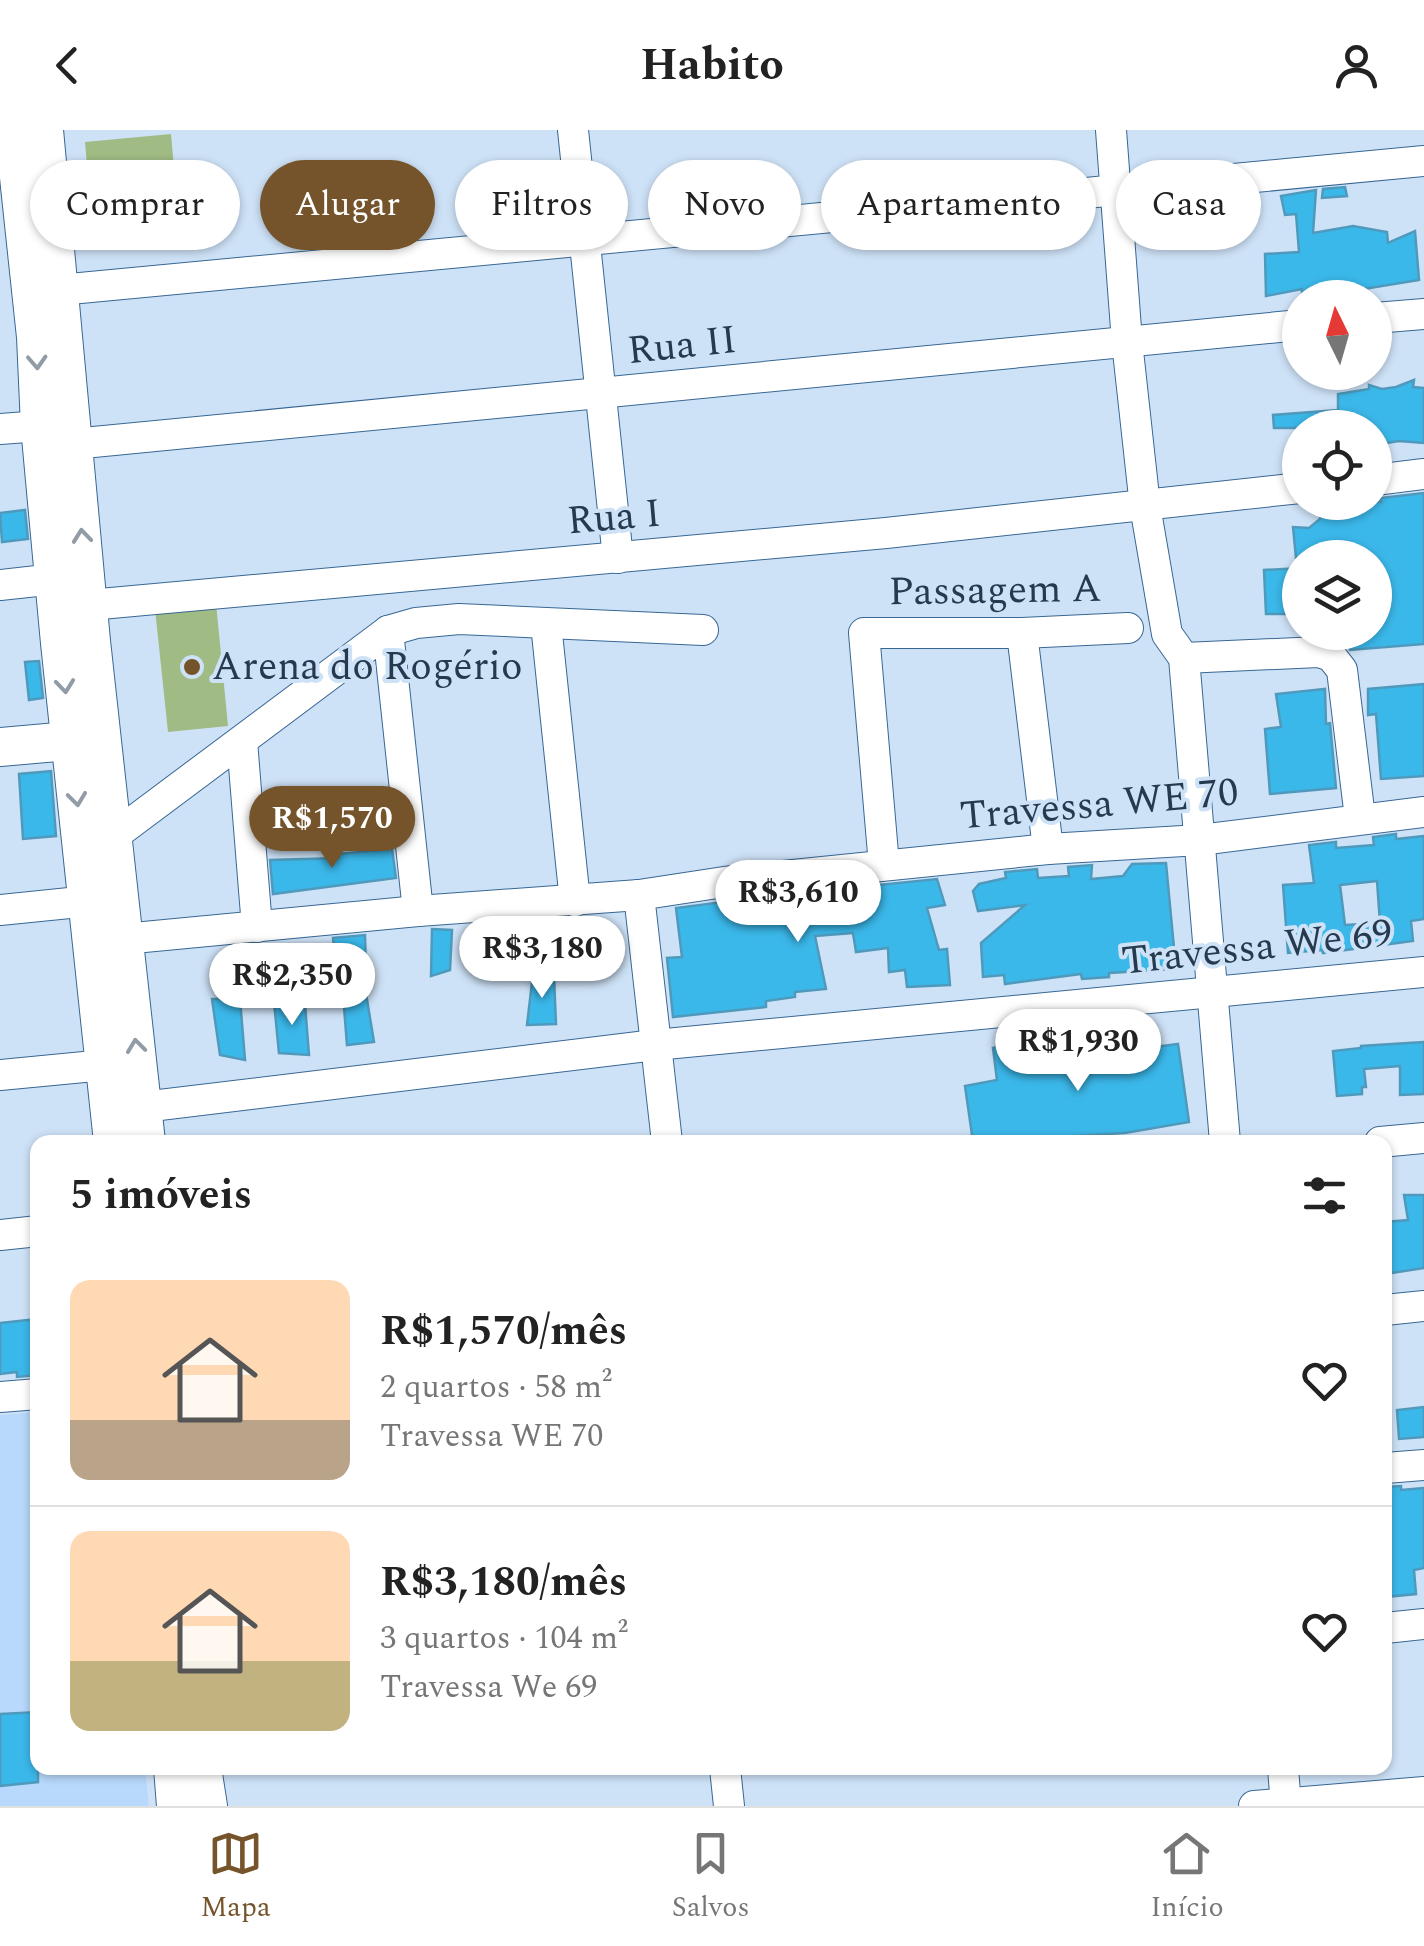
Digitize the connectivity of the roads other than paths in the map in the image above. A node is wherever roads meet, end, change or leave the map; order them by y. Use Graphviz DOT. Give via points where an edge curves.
graph roads {
  1 [pos="42,130"];
  2 [pos="573,130"];
  3 [pos="1111,130"];
  4 [pos="576,160"];
  5 [pos="1424,161"];
  6 [pos="1115,190"];
  7 [pos="628,237"];
  8 [pos="488,250"];
  9 [pos="585,250"];
  10 [pos="14,267"];
  11 [pos="60,290"];
  12 [pos="1424,314"];
  13 [pos="1392,317"];
  14 [pos="1282,327"];
  15 [pos="1126,342"];
  16 [pos="601,394"];
  17 [pos="0,430"];
  18 [pos="56,435"];
  19 [pos="1424,474"];
  20 [pos="1392,478"];
  21 [pos="1282,490"];
  22 [pos="1145,506"];
  23 [pos="618,558"];
  24 [pos="55,579"];
  25 [pos="0,585"];
  26 [pos="89,604"];
  27 [pos="546,624"];
  28 [pos="1128,628"];
  29 [pos="702,630"];
  30 [pos="388,632"];
  31 [pos="1022,633"];
  32 [pos="1184,658"];
  33 [pos="87,739"];
  34 [pos="242,741"];
  35 [pos="0,747"];
  36 [pos="1424,812"];
  37 [pos="1360,818"];
  38 [pos="1200,840"];
  39 [pos="99,847"];
  40 [pos="1048,850"];
  41 [pos="884,865"];
  42 [pos="639,895"];
  43 [pos="89,901"];
  44 [pos="575,901"];
  45 [pos="0,910"];
  46 [pos="418,910"];
  47 [pos="256,927"];
  48 [pos="123,940"];
  49 [pos="1424,972"];
  50 [pos="1214,994"];
  51 [pos="655,1045"];
  52 [pos="106,1065"];
  53 [pos="0,1074"];
  54 [pos="144,1125"];
  55 [pos="112,1135"];
  56 [pos="666,1135"];
  57 [pos="1224,1135"];
  58 [pos="1424,1138"];
  59 [pos="1392,1141"];
  60 [pos="30,1232"];
  61 [pos="0,1235"];
  62 [pos="1424,1306"];
  63 [pos="1392,1309"];
  64 [pos="30,1395"];
  65 [pos="0,1397"];
  66 [pos="1424,1464"];
  67 [pos="1392,1467"];
  68 [pos="1424,1624"];
  69 [pos="1392,1627"];
  70 [pos="173,1775"];
  71 [pos="203,1775"];
  72 [pos="726,1775"];
  73 [pos="1284,1775"];
  74 [pos="1424,1792"];
  75 [pos="1286,1805"];
  76 [pos="176,1806"];
  77 [pos="208,1806"];
  78 [pos="729,1806"];
  79 [pos="1254,1806"];
  1 -- 10 [label="main road"];
  1 -- 11 [label="main road"];
  2 -- 4 [label="street"];
  3 -- 6 [label="street"];
  5 -- 6 [label="street"];
  6 -- 7 [label="street"];
  6 -- 15 [label="street"];
  8 -- 11 [label="street"];
  9 -- 16 [label="street"];
  10 -- 18 [label="main road, one-way"];
  11 -- 18 [label="main road"];
  12 -- 13 [label="street"];
  14 -- 15 [label="street, Rua II"];
  15 -- 16 [label="street, Rua II"];
  15 -- 22 [label="street"];
  16 -- 18 [label="street, Rua II"];
  16 -- 23 [label="street"];
  17 -- 18 [label="street, Rua II"];
  18 -- 24 [label="main road"];
  26 -- 18 [label="main road, one-way"];
  19 -- 20 [label="street"];
  21 -- 22 [label="street, Rua I"];
  22 -- 23 [label="street, Rua I"];
  22 -- 32 [label="street" via="1166,634"];
  23 -- 26 [label="street, Rua I"];
  24 -- 25 [label="street"];
  24 -- 33 [label="main road, one-way"];
  26 -- 33 [label="main road"];
  27 -- 29 [label="street"];
  27 -- 30 [label="street" via="437,620"];
  27 -- 44 [label="street"];
  28 -- 31 [label="street, Passagem A"];
  30 -- 34 [label="street"];
  30 -- 46 [label="street"];
  31 -- 40 [label="street"];
  31 -- 41 [label="street, Passagem A" via="864,633"];
  32 -- 37 [label="street" via="1331,656 1342,670"];
  32 -- 38 [label="street"];
  33 -- 35 [label="main road"];
  33 -- 39 [label="main road"];
  34 -- 39 [label="street"];
  34 -- 47 [label="street"];
  36 -- 37 [label="street, Travessa WE 70"];
  37 -- 38 [label="street, Travessa WE 70"];
  38 -- 40 [label="street, Travessa WE 70"];
  38 -- 50 [label="street"];
  39 -- 43 [label="main road"];
  39 -- 48 [label="main road"];
  40 -- 41 [label="street, Travessa WE 70"];
  41 -- 42 [label="street, Travessa WE 70"];
  42 -- 44 [label="street, Travessa WE 70"];
  42 -- 51 [label="street"];
  43 -- 45 [label="street"];
  43 -- 52 [label="main road"];
  44 -- 46 [label="street, Travessa WE 70"];
  46 -- 47 [label="street, Travessa WE 70"];
  47 -- 48 [label="street, Travessa WE 70"];
  54 -- 48 [label="main road, one-way"];
  49 -- 50 [label="street, Travessa We 69"];
  50 -- 51 [label="street, Travessa We 69"];
  50 -- 57 [label="street"];
  51 -- 54 [label="street, Travessa We 69"];
  51 -- 56 [label="street"];
  52 -- 53 [label="street"];
  52 -- 55 [label="main road"];
  58 -- 59 [label="street"];
  60 -- 61 [label="street"];
  62 -- 63 [label="street"];
  64 -- 65 [label="street"];
  66 -- 67 [label="street"];
  68 -- 69 [label="street"];
  70 -- 76 [label="main road"];
  71 -- 77 [label="main road"];
  72 -- 78 [label="street"];
  73 -- 75 [label="street"];
  74 -- 75 [label="street"];
  75 -- 79 [label="street"];
}
